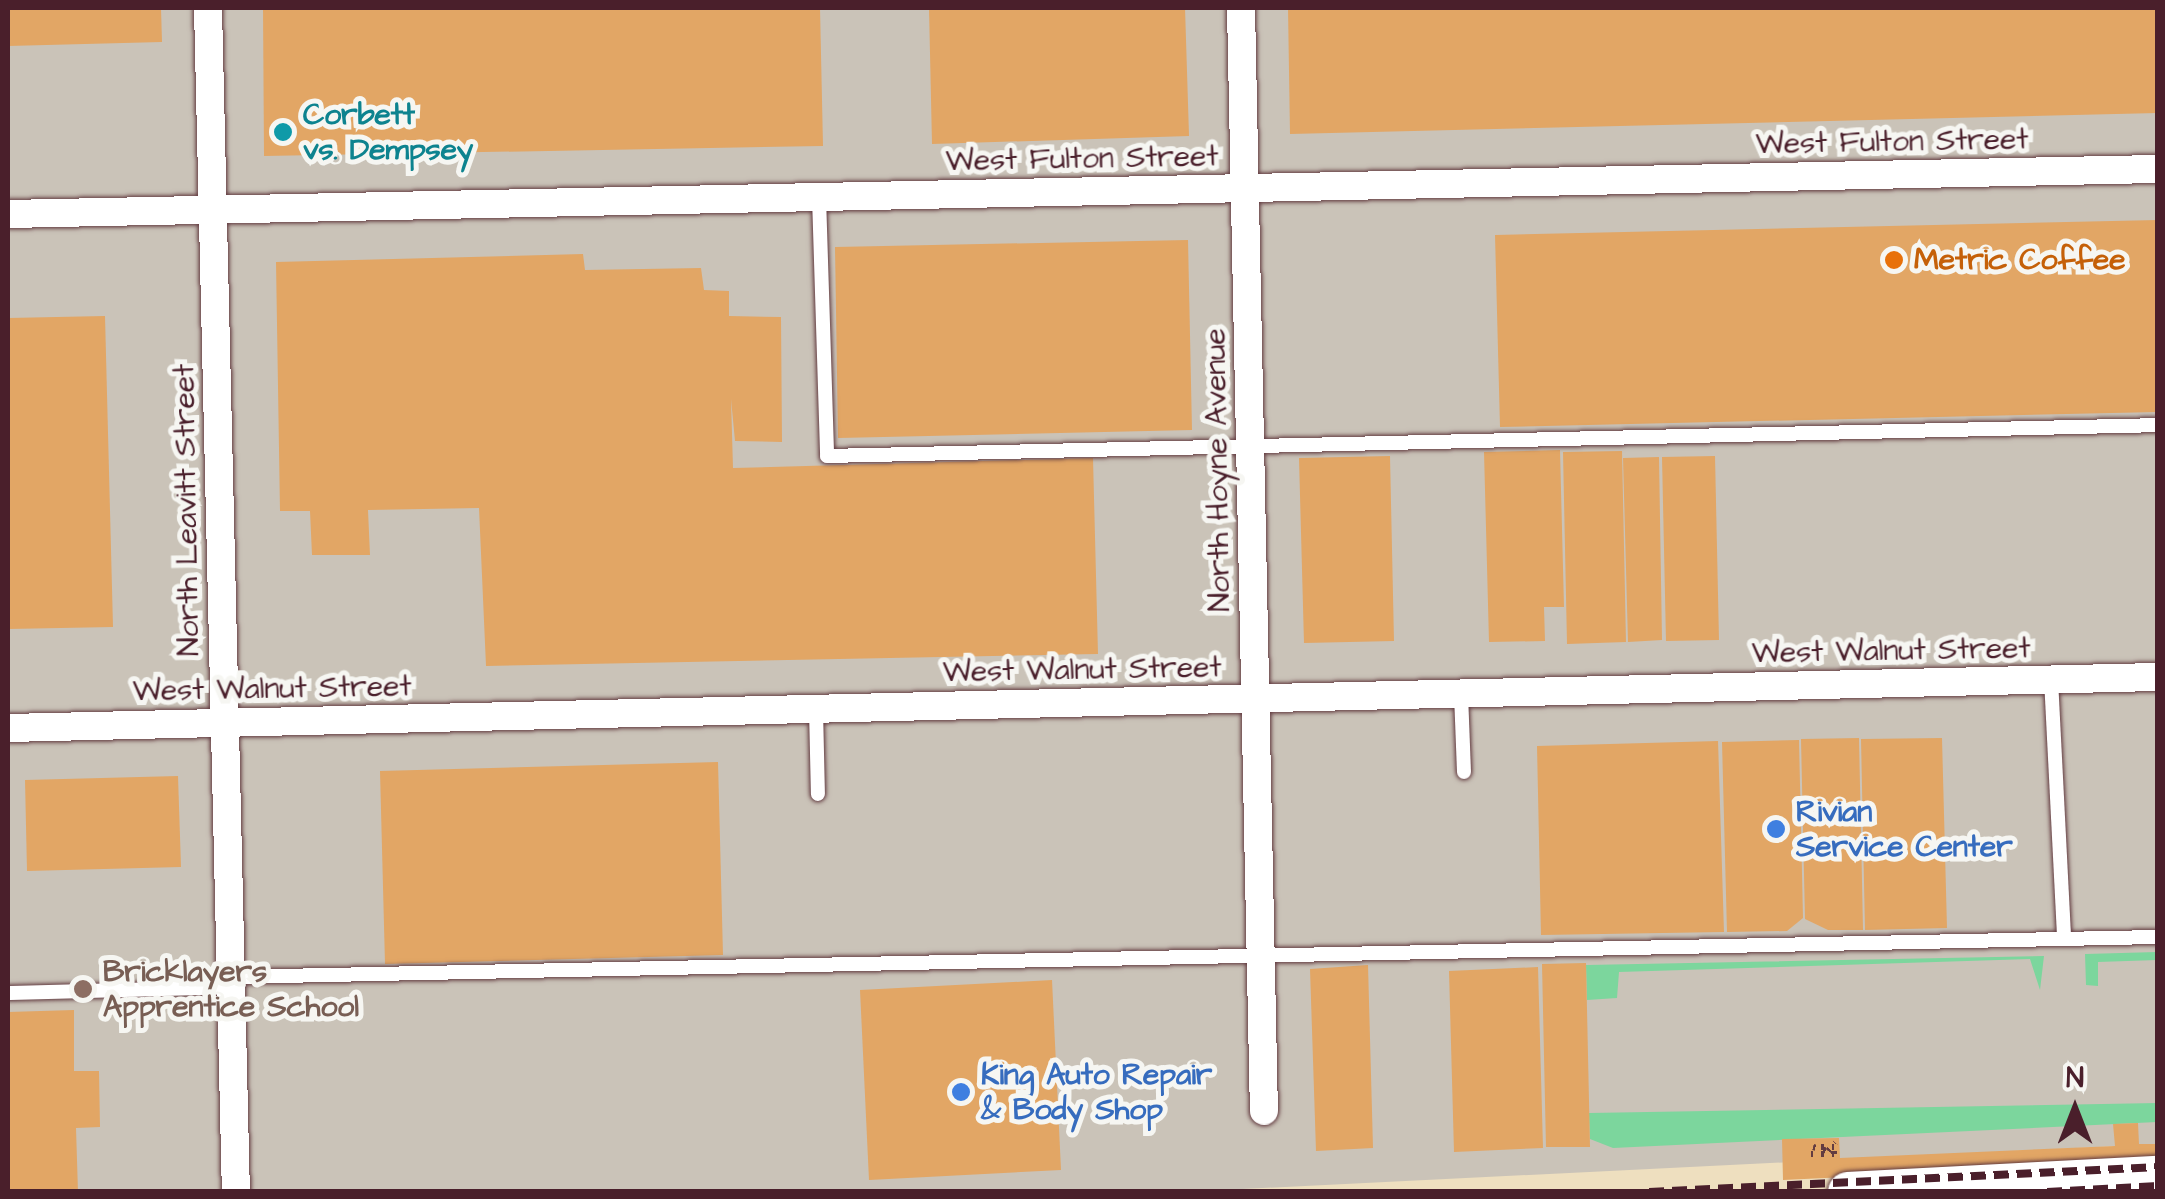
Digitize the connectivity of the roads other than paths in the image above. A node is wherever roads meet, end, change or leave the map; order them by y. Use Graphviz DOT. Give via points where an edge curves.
graph roads {
  1 [pos="208,8"];
  2 [pos="1241,8"];
  3 [pos="2158,169"];
  4 [pos="1245,188"];
  5 [pos="819,197"];
  6 [pos="212,210"];
  7 [pos="8,214"];
  8 [pos="2158,425"];
  9 [pos="1250,447"];
  10 [pos="2158,677"];
  11 [pos="2051,679"];
  12 [pos="1461,694"];
  13 [pos="1255,698"];
  14 [pos="816,709"];
  15 [pos="225,723"];
  16 [pos="8,728"];
  17 [pos="1464,772"];
  18 [pos="818,794"];
  19 [pos="2158,937"];
  20 [pos="2064,938"];
  21 [pos="1260,954"];
  22 [pos="231,982"];
  23 [pos="8,993"];
  24 [pos="1264,1111"];
  25 [pos="2158,1176"];
  26 [pos="236,1192"];
  27 [pos="1848,1192"];
  1 -- 6 [label="street, North Leavitt Street"];
  2 -- 4 [label="street, North Hoyne Avenue"];
  3 -- 4 [label="street, West Fulton Street"];
  4 -- 5 [label="street, West Fulton Street"];
  4 -- 9 [label="street, North Hoyne Avenue"];
  5 -- 6 [label="street, West Fulton Street"];
  5 -- 9 [label="lane" via="827,456"];
  6 -- 7 [label="street, West Fulton Street"];
  6 -- 15 [label="street, North Leavitt Street"];
  8 -- 9 [label="lane"];
  9 -- 13 [label="street, North Hoyne Avenue"];
  10 -- 11 [label="street, West Walnut Street"];
  11 -- 12 [label="street, West Walnut Street"];
  11 -- 20 [label="lane"];
  12 -- 13 [label="street, West Walnut Street"];
  12 -- 17 [label="lane"];
  13 -- 14 [label="street, West Walnut Street"];
  13 -- 21 [label="street, North Hoyne Avenue"];
  14 -- 15 [label="street, West Walnut Street"];
  14 -- 18 [label="lane"];
  15 -- 16 [label="street, West Walnut Street"];
  15 -- 22 [label="street, North Leavitt Street"];
  19 -- 20 [label="lane"];
  20 -- 21 [label="lane"];
  21 -- 22 [label="lane"];
  21 -- 24 [label="street, North Hoyne Avenue"];
  22 -- 23 [label="lane"];
  22 -- 26 [label="street, North Leavitt Street"];
  25 -- 27 [label="main road"];
}
